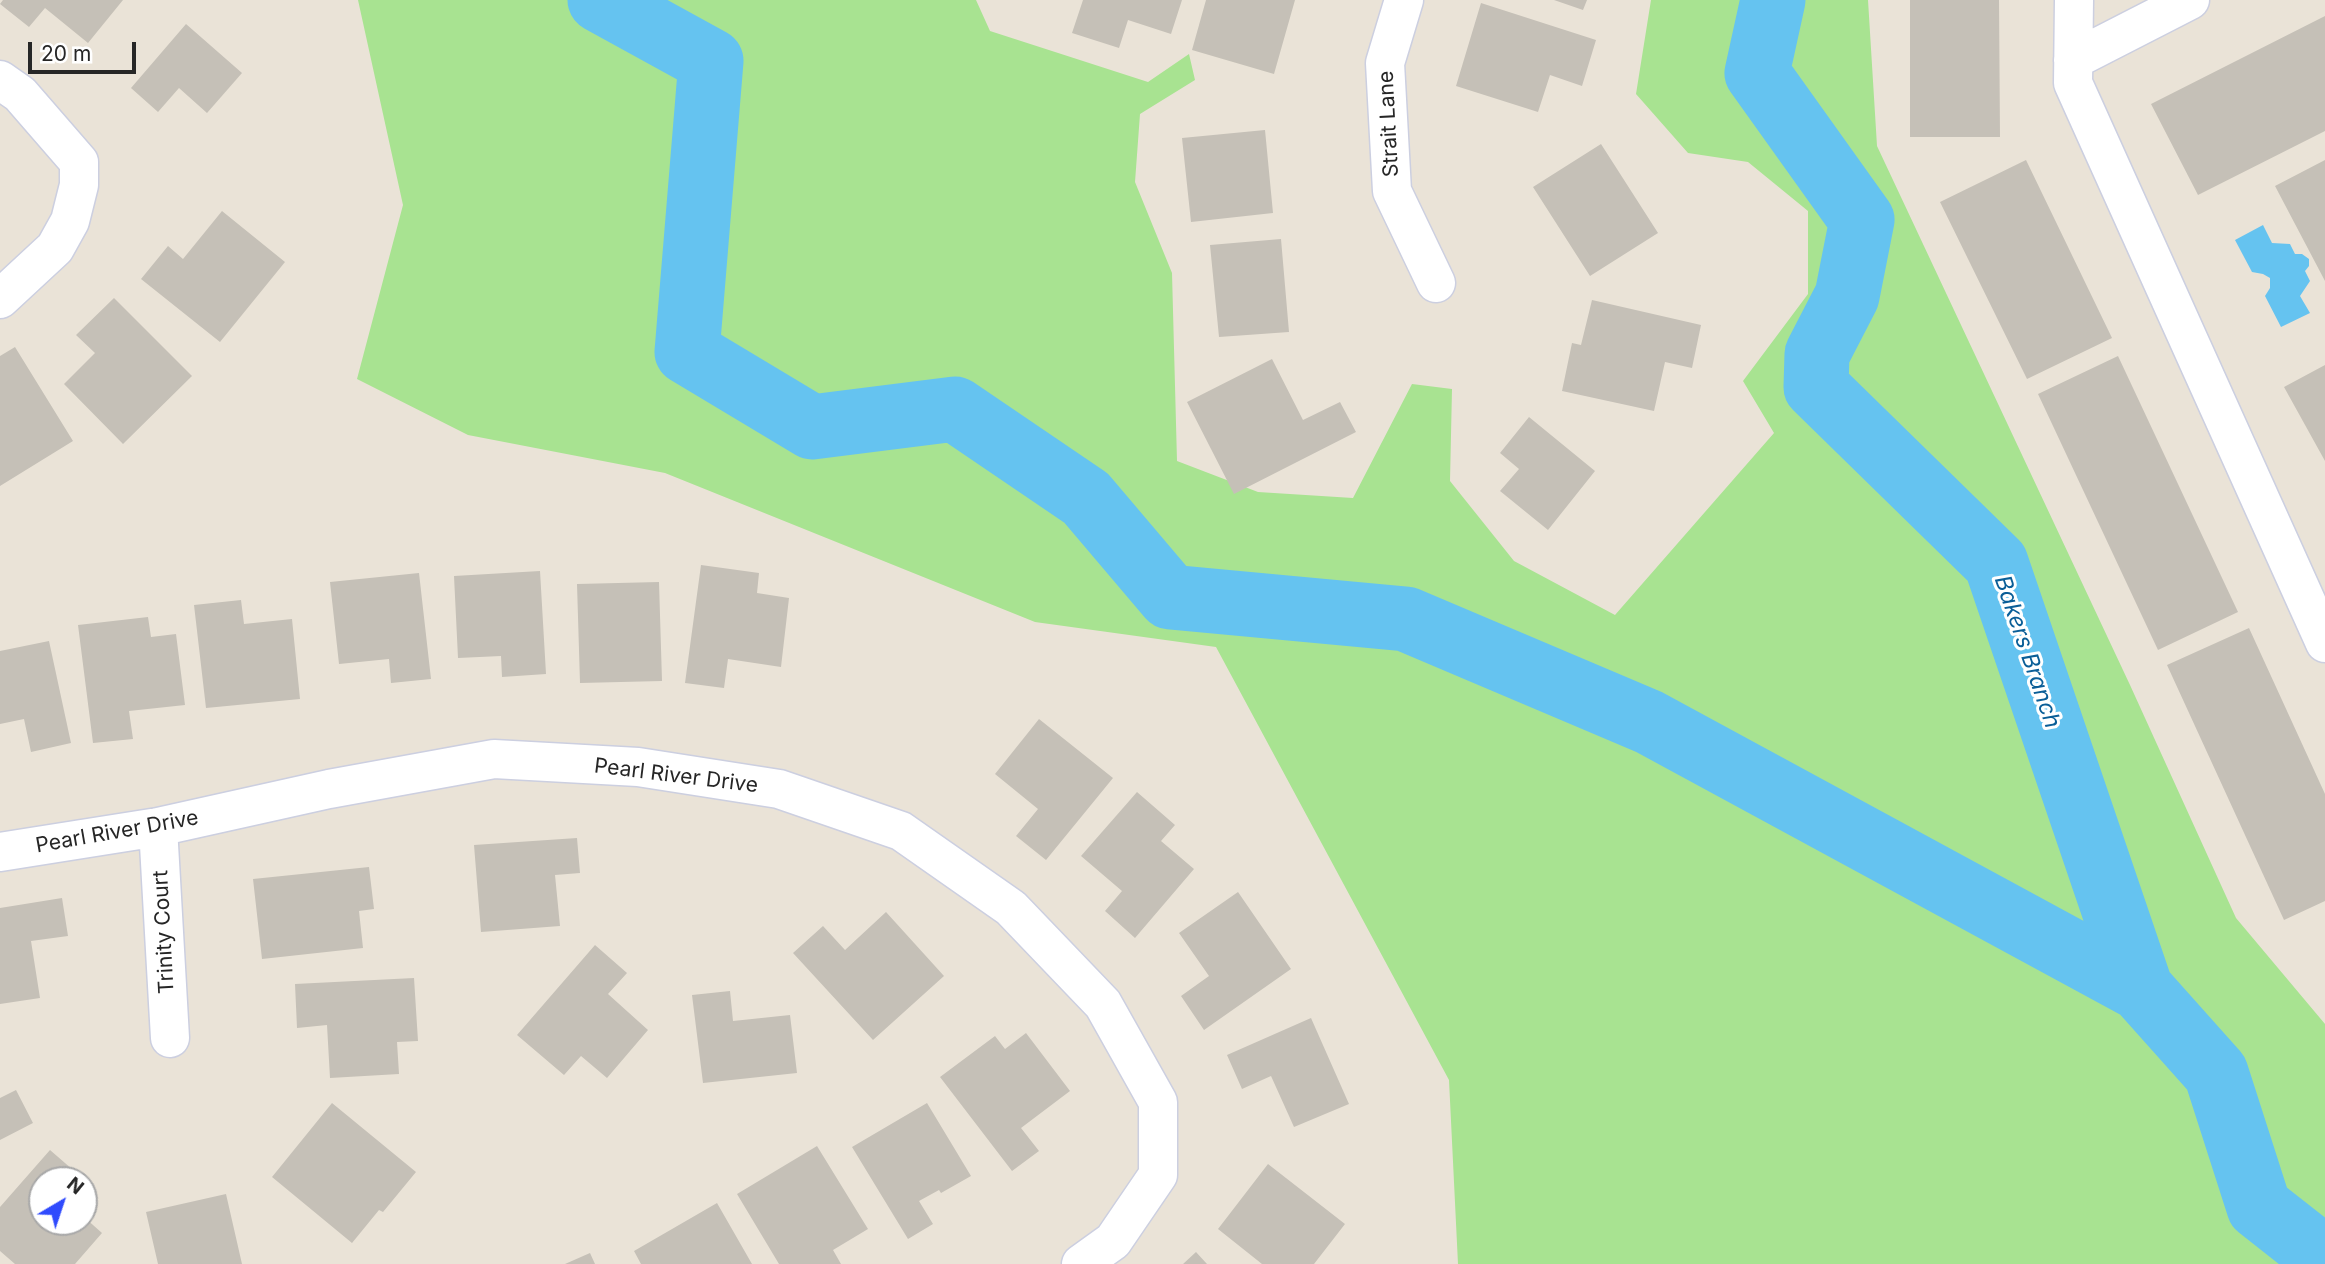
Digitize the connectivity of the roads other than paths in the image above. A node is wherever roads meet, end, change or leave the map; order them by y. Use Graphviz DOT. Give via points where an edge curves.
graph roads {
  1 [pos="1404,0"];
  2 [pos="2074,0"];
  3 [pos="2190,0"];
  4 [pos="2073,60"];
  5 [pos="0,80"];
  6 [pos="1436,283"];
  7 [pos="0,299"];
  8 [pos="2311,574"];
  9 [pos="2325,643"];
  10 [pos="158,827"];
  11 [pos="0,852"];
  12 [pos="170,1038"];
  13 [pos="1081,1264"];
  1 -- 6 [label="street, Strait Lane" via="1385,63 1392,191"];
  2 -- 4 [label="street"];
  3 -- 4 [label="street"];
  4 -- 8 [label="street" via="2073,83"];
  5 -- 7 [label="street" via="20,94 79,162 70,221 55,248"];
  8 -- 9 [label="street"];
  10 -- 11 [label="street, Pearl River Drive"];
  10 -- 12 [label="street, Trinity Court"];
  10 -- 13 [label="street, Pearl River Drive" via="329,789 494,760 638,767 779,789 901,831 1012,908 1103,1004 1158,1102 1158,1175 1113,1241"];
}
